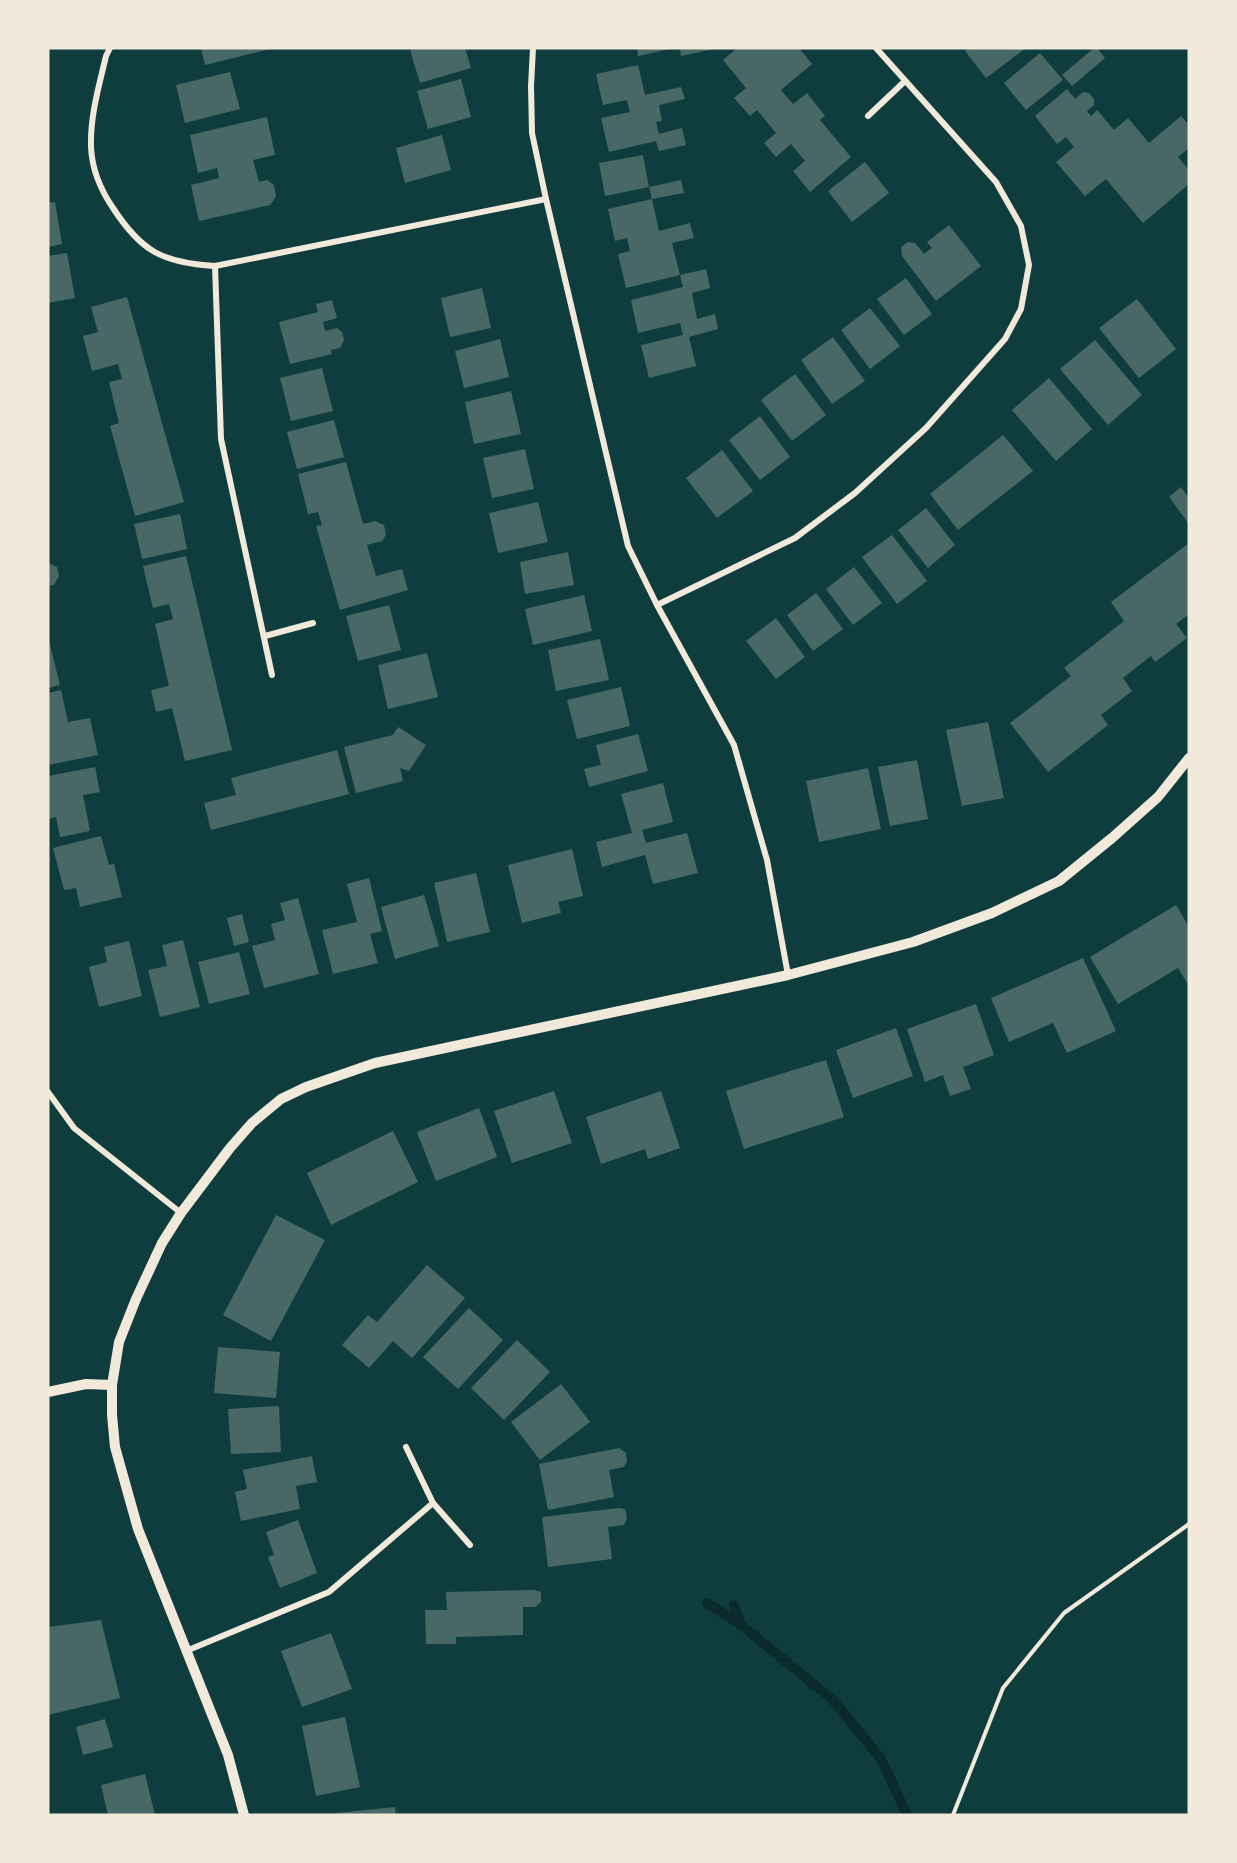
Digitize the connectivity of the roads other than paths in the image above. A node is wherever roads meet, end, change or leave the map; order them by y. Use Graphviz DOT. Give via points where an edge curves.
graph roads {
  1 [pos="110,48"];
  2 [pos="533,48"];
  3 [pos="876,48"];
  4 [pos="905,81"];
  5 [pos="867,116"];
  6 [pos="546,199"];
  7 [pos="215,266"];
  8 [pos="657,605"];
  9 [pos="313,623"];
  10 [pos="265,636"];
  11 [pos="272,675"];
  12 [pos="1189,758"];
  13 [pos="788,975"];
  14 [pos="48,1092"];
  15 [pos="181,1213"];
  16 [pos="112,1385"];
  17 [pos="48,1392"];
  18 [pos="406,1447"];
  19 [pos="434,1503"];
  20 [pos="470,1545"];
  21 [pos="185,1651"];
  22 [pos="244,1815"];
  1 -- 7 [label="street" via="93,114 91,148 96,178 129,233 148,249 191,265"];
  2 -- 6 [label="street" via="532,133"];
  3 -- 4 [label="street"];
  4 -- 5 [label="street"];
  4 -- 8 [label="street" via="996,182 1021,226 1029,266 1022,309 1005,339 926,428 855,493 795,538"];
  6 -- 7 [label="street"];
  6 -- 8 [label="street" via="628,546"];
  7 -- 10 [label="street" via="221,440"];
  8 -- 13 [label="street" via="734,745 767,861"];
  9 -- 10 [label="street"];
  10 -- 11 [label="street"];
  12 -- 13 [label="street" via="1158,796 1059,881 992,913 913,942"];
  13 -- 15 [label="street" via="375,1063 306,1087 280,1099 252,1123"];
  14 -- 15 [label="street" via="74,1128"];
  15 -- 16 [label="street" via="162,1243 119,1342"];
  16 -- 17 [label="street" via="86,1384"];
  16 -- 21 [label="street" via="115,1448 138,1529"];
  18 -- 19 [label="street"];
  19 -- 20 [label="street"];
  19 -- 21 [label="street" via="329,1592"];
  21 -- 22 [label="street" via="228,1755"];
}
